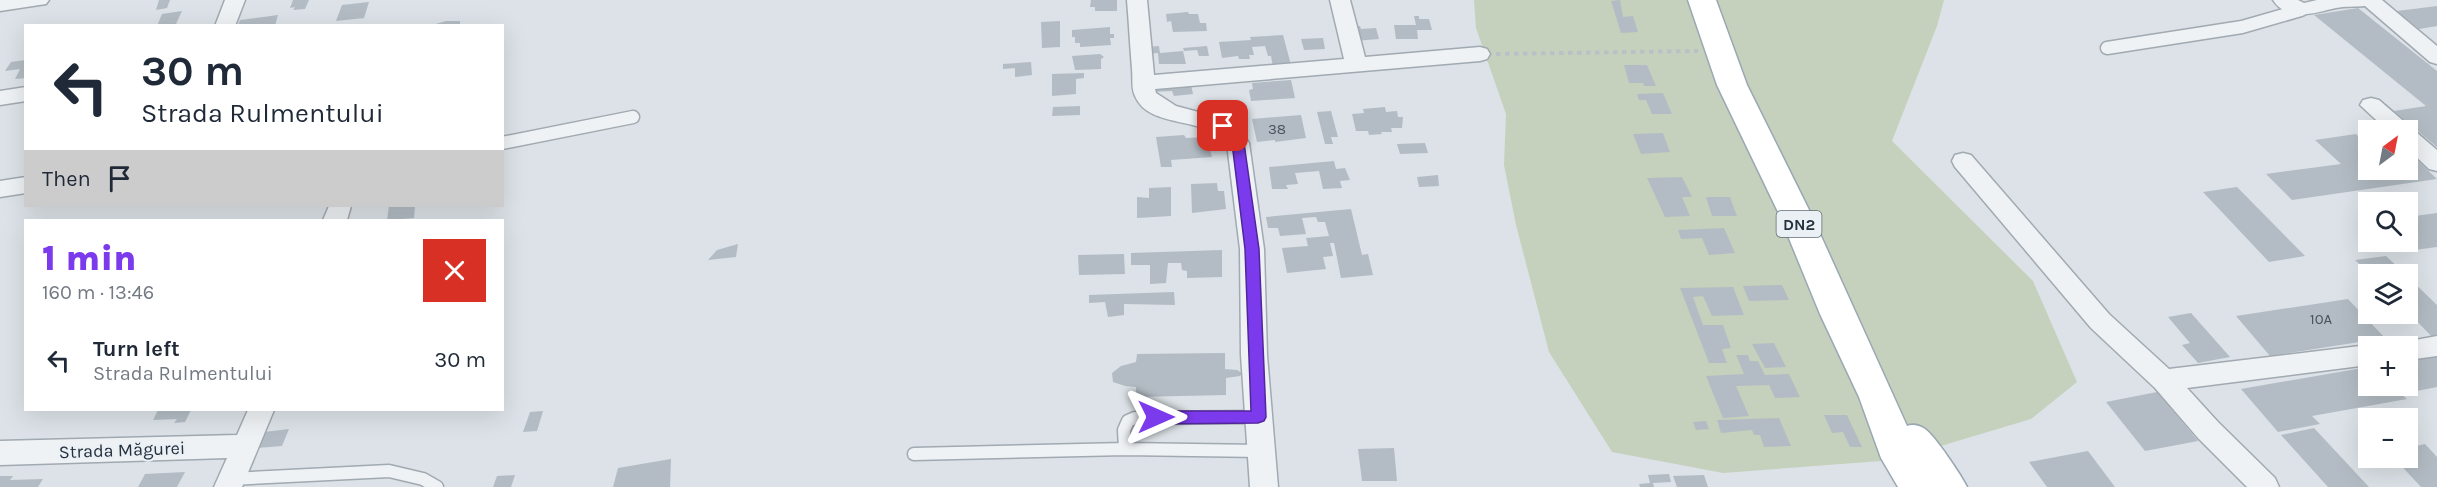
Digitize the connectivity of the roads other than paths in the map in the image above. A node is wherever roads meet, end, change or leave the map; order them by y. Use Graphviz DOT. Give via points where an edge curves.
graph roads {
  1 [pos="39,0"];
  2 [pos="235,0"];
  3 [pos="1137,0"];
  4 [pos="1340,0"];
  5 [pos="1702,0"];
  6 [pos="2283,0"];
  7 [pos="2369,0"];
  8 [pos="0,5"];
  9 [pos="2301,10"];
  10 [pos="226,24"];
  11 [pos="2107,48"];
  12 [pos="1480,54"];
  13 [pos="2437,57"];
  14 [pos="1356,65"];
  15 [pos="1143,83"];
  16 [pos="24,94"];
  17 [pos="0,98"];
  18 [pos="2371,105"];
  19 [pos="633,117"];
  20 [pos="2388,120"];
  21 [pos="504,143"];
  22 [pos="2418,146"];
  23 [pos="1963,161"];
  24 [pos="2437,163"];
  25 [pos="24,185"];
  26 [pos="0,189"];
  27 [pos="2437,346"];
  28 [pos="2418,349"];
  29 [pos="2358,356"];
  30 [pos="2164,380"];
  31 [pos="1877,397"];
  32 [pos="261,411"];
  33 [pos="1258,417"];
  34 [pos="244,446"];
  35 [pos="1125,449"];
  36 [pos="1260,451"];
  37 [pos="0,453"];
  38 [pos="914,454"];
  39 [pos="229,483"];
  40 [pos="437,487"];
  41 [pos="1264,487"];
  42 [pos="1919,487"];
  43 [pos="1948,487"];
  44 [pos="2265,487"];
  1 -- 8 [label="street"];
  2 -- 10 [label="street"];
  3 -- 15 [label="street"];
  4 -- 14 [label="street"];
  5 -- 31 [label="main road, DN2" via="1732,85"];
  6 -- 9 [label="street"];
  7 -- 9 [label="street" via="2339,1"];
  7 -- 13 [label="street"];
  9 -- 11 [label="lane" via="2242,27"];
  12 -- 14 [label="street"];
  14 -- 15 [label="street"];
  15 -- 33 [label="street" via="1145,95 1170,114 1223,126 1238,143 1252,249"];
  16 -- 17 [label="street"];
  18 -- 20 [label="street"];
  19 -- 21 [label="lane"];
  22 -- 24 [label="street"];
  23 -- 30 [label="street" via="2100,321"];
  25 -- 26 [label="street"];
  27 -- 28 [label="street"];
  29 -- 30 [label="street"];
  30 -- 44 [label="street"];
  31 -- 42 [label="main road, DN2" via="1900,458"];
  31 -- 43 [label="main road, DN2"];
  32 -- 34 [label="street"];
  33 -- 35 [label="lane" via="1135,418 1128,421 1124,430"];
  33 -- 36 [label="street"];
  34 -- 37 [label="street, Strada Măgurei"];
  34 -- 39 [label="street"];
  35 -- 36 [label="lane"];
  35 -- 38 [label="lane"];
  36 -- 41 [label="street"];
  39 -- 40 [label="lane" via="389,471 423,479"];
}
